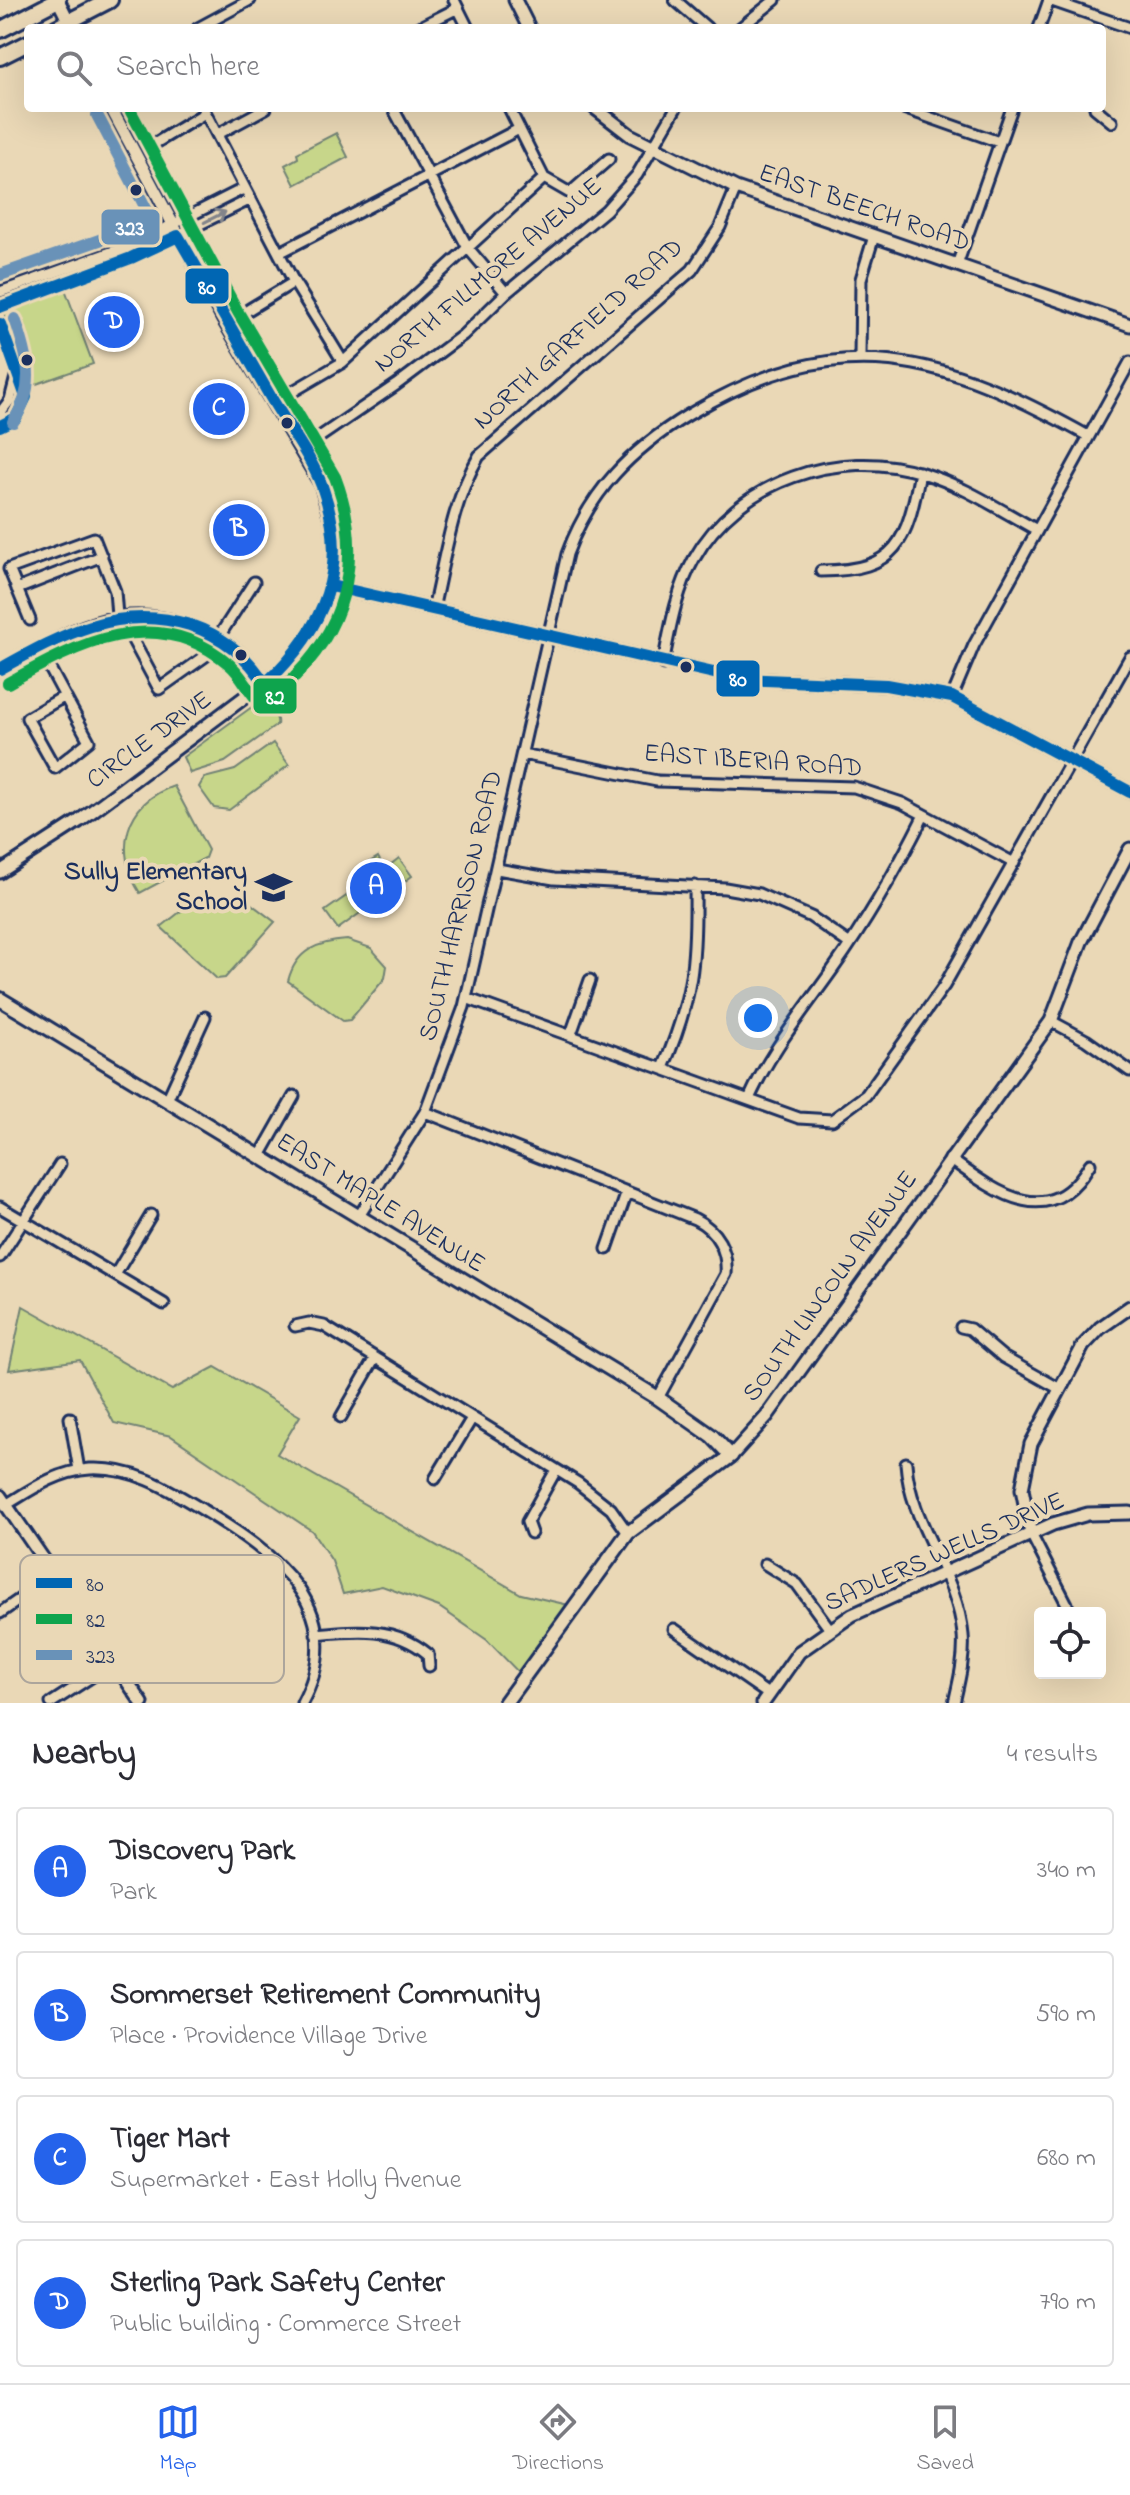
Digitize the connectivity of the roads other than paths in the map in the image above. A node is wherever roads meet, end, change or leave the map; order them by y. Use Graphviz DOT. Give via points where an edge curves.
graph roads {
  1 [pos="58,0"];
  2 [pos="110,0"];
  3 [pos="250,0"];
  4 [pos="515,0"];
  5 [pos="675,0"];
  6 [pos="775,0"];
  7 [pos="1049,0"];
  8 [pos="456,4"];
  9 [pos="65,24"];
  10 [pos="69,24"];
  11 [pos="205,24"];
  12 [pos="424,24"];
  13 [pos="466,24"];
  14 [pos="527,24"];
  15 [pos="702,24"];
  16 [pos="745,24"];
  17 [pos="1040,24"];
  18 [pos="1130,28"];
  19 [pos="0,30"];
  20 [pos="24,45"];
  21 [pos="0,57"];
  22 [pos="113,112"];
  23 [pos="202,112"];
  24 [pos="205,112"];
  25 [pos="259,112"];
  26 [pos="395,112"];
  27 [pos="511,112"];
  28 [pos="601,112"];
  29 [pos="674,112"];
  30 [pos="914,112"];
  31 [pos="1010,112"];
  32 [pos="1100,112"];
  33 [pos="1112,122"];
  34 [pos="519,129"];
  35 [pos="218,134"];
  36 [pos="999,142"];
  37 [pos="154,144"];
  38 [pos="652,147"];
  39 [pos="609,159"];
  40 [pos="428,177"];
  41 [pos="544,178"];
  42 [pos="245,188"];
  43 [pos="736,188"];
  44 [pos="251,199"];
  45 [pos="176,231"];
  46 [pos="874,236"];
  47 [pos="468,248"];
  48 [pos="279,253"];
  49 [pos="957,265"];
  50 [pos="294,282"];
  51 [pos="0,292"];
  52 [pos="506,293"];
  53 [pos="0,307"];
  54 [pos="248,310"];
  55 [pos="0,324"];
  56 [pos="1130,325"];
  57 [pos="860,357"];
  58 [pos="343,362"];
  59 [pos="1130,362"];
  60 [pos="17,373"];
  61 [pos="273,403"];
  62 [pos="0,413"];
  63 [pos="0,426"];
  64 [pos="1088,436"];
  65 [pos="302,449"];
  66 [pos="920,472"];
  67 [pos="1037,530"];
  68 [pos="102,556"];
  69 [pos="821,571"];
  70 [pos="254,582"];
  71 [pos="331,586"];
  72 [pos="17,589"];
  73 [pos="433,609"];
  74 [pos="117,616"];
  75 [pos="30,620"];
  76 [pos="130,635"];
  77 [pos="549,636"];
  78 [pos="219,637"];
  79 [pos="39,648"];
  80 [pos="1130,657"];
  81 [pos="663,664"];
  82 [pos="0,669"];
  83 [pos="265,684"];
  84 [pos="65,696"];
  85 [pos="952,697"];
  86 [pos="522,754"];
  87 [pos="1072,760"];
  88 [pos="1130,792"];
  89 [pos="924,815"];
  90 [pos="1130,849"];
  91 [pos="1014,863"];
  92 [pos="497,869"];
  93 [pos="0,872"];
  94 [pos="695,886"];
  95 [pos="850,944"];
  96 [pos="590,980"];
  97 [pos="466,998"];
  98 [pos="0,999"];
  99 [pos="205,1017"];
  100 [pos="1051,1021"];
  101 [pos="571,1034"];
  102 [pos="663,1068"];
  103 [pos="1130,1071"];
  104 [pos="294,1096"];
  105 [pos="749,1099"];
  106 [pos="167,1100"];
  107 [pos="425,1112"];
  108 [pos="260,1156"];
  109 [pos="950,1159"];
  110 [pos="60,1164"];
  111 [pos="1090,1164"];
  112 [pos="627,1192"];
  113 [pos="0,1207"];
  114 [pos="151,1215"];
  115 [pos="359,1216"];
  116 [pos="23,1221"];
  117 [pos="607,1249"];
  118 [pos="0,1257"];
  119 [pos="115,1275"];
  120 [pos="164,1304"];
  121 [pos="1130,1307"];
  122 [pos="295,1326"];
  123 [pos="961,1327"];
  124 [pos="375,1358"];
  125 [pos="1060,1389"];
  126 [pos="658,1398"];
  127 [pos="341,1417"];
  128 [pos="70,1418"];
  129 [pos="472,1418"];
  130 [pos="731,1456"];
  131 [pos="906,1463"];
  132 [pos="79,1470"];
  133 [pos="556,1470"];
  134 [pos="435,1479"];
  135 [pos="3,1500"];
  136 [pos="1130,1513"];
  137 [pos="531,1533"];
  138 [pos="628,1533"];
  139 [pos="1031,1534"];
  140 [pos="42,1555"];
  141 [pos="268,1555"];
  142 [pos="765,1564"];
  143 [pos="284,1569"];
  144 [pos="943,1574"];
  145 [pos="20,1599"];
  146 [pos="1067,1604"];
  147 [pos="0,1613"];
  148 [pos="829,1628"];
  149 [pos="674,1629"];
  150 [pos="316,1634"];
  151 [pos="429,1666"];
  152 [pos="82,1683"];
  153 [pos="128,1683"];
  154 [pos="765,1698"];
  155 [pos="51,1703"];
  156 [pos="142,1703"];
  157 [pos="302,1703"];
  158 [pos="505,1703"];
  159 [pos="954,1703"];
  1 -- 9 [label="street"];
  1 -- 19 [label="main road"];
  2 -- 10 [label="main road"];
  3 -- 11 [label="street"];
  4 -- 14 [label="street"];
  5 -- 15 [label="street"];
  6 -- 16 [label="street"];
  7 -- 17 [label="street"];
  7 -- 18 [label="street"];
  8 -- 12 [label="street"];
  8 -- 13 [label="street"];
  20 -- 21 [label="main road"];
  22 -- 45 [label="street, CIRCLE DRIVE"];
  23 -- 37 [label="street"];
  24 -- 35 [label="street"];
  25 -- 35 [label="street"];
  26 -- 40 [label="street"];
  27 -- 34 [label="street"];
  28 -- 38 [label="street, EAST BEECH ROAD"];
  29 -- 38 [label="street, NORTH FILLMORE AVENUE"];
  30 -- 36 [label="street"];
  31 -- 36 [label="street"];
  32 -- 33 [label="street"];
  34 -- 40 [label="street"];
  34 -- 41 [label="street"];
  35 -- 42 [label="street"];
  36 -- 49 [label="street"];
  38 -- 43 [label="street, EAST BEECH ROAD"];
  38 -- 52 [label="street, NORTH FILLMORE AVENUE" via="637,175 606,210"];
  39 -- 41 [label="street" via="570,193"];
  40 -- 47 [label="street"];
  40 -- 48 [label="street"];
  41 -- 47 [label="street"];
  42 -- 44 [label="street"];
  42 -- 45 [label="street"];
  43 -- 46 [label="street, EAST BEECH ROAD"];
  43 -- 73 [label="street, NORTH GARFIELD ROAD" via="720,227 692,270 479,456 456,508"];
  45 -- 44 [label="street, one-way"];
  44 -- 48 [label="street"];
  45 -- 51 [label="street"];
  45 -- 53 [label="street" via="131,258"];
  45 -- 61 [label="street, CIRCLE DRIVE"];
  46 -- 49 [label="street, EAST BEECH ROAD"];
  46 -- 57 [label="street" via="861,279"];
  47 -- 52 [label="street"];
  47 -- 58 [label="street"];
  48 -- 50 [label="street"];
  49 -- 56 [label="street, EAST BEECH ROAD"];
  50 -- 54 [label="street"];
  50 -- 58 [label="street"];
  52 -- 65 [label="street, NORTH FILLMORE AVENUE" via="441,352"];
  55 -- 60 [label="street"];
  57 -- 64 [label="street, SOUTH HARRISON ROAD" via="948,370"];
  57 -- 77 [label="street, SOUTH HARRISON ROAD" via="763,376 671,426 636,455 601,487 580,518"];
  58 -- 61 [label="street"];
  59 -- 64 [label="street"];
  60 -- 62 [label="street" via="10,400"];
  60 -- 63 [label="street" via="26,389 25,403 16,418"];
  61 -- 65 [label="street, CIRCLE DRIVE"];
  64 -- 67 [label="street"];
  65 -- 71 [label="street, CIRCLE DRIVE" via="330,509 335,547"];
  66 -- 67 [label="street"];
  66 -- 69 [label="street" via="906,526 891,552 859,570"];
  66 -- 81 [label="street" via="854,464 805,472 730,514 692,562"];
  67 -- 85 [label="street"];
  68 -- 72 [label="street"];
  68 -- 72 [label="street" via="94,538 9,569"];
  68 -- 74 [label="street" via="115,591"];
  70 -- 78 [label="street"];
  71 -- 73 [label="street"];
  71 -- 83 [label="street, CIRCLE DRIVE" via="304,644"];
  72 -- 75 [label="street"];
  73 -- 77 [label="street"];
  74 -- 78 [label="street" via="166,617"];
  74 -- 79 [label="street" via="80,626"];
  76 -- 78 [label="street" via="159,689 207,655"];
  77 -- 81 [label="street"];
  77 -- 86 [label="street, SOUTH HARRISON ROAD"];
  78 -- 83 [label="street" via="252,662"];
  79 -- 82 [label="street"];
  79 -- 84 [label="street"];
  80 -- 87 [label="street"];
  81 -- 85 [label="street" via="740,679 886,685"];
  83 -- 93 [label="street, CIRCLE DRIVE" via="79,821"];
  84 -- 84 [label="street" via="89,741 55,768 27,718"];
  85 -- 87 [label="street"];
  86 -- 89 [label="street, EAST IBERIA ROAD" via="657,781 854,787"];
  86 -- 92 [label="street, SOUTH HARRISON ROAD"];
  87 -- 88 [label="street"];
  87 -- 91 [label="street"];
  89 -- 91 [label="street, EAST IBERIA ROAD"];
  89 -- 95 [label="street"];
  90 -- 100 [label="street, SOUTH LINCOLN AVENUE" via="1081,942"];
  91 -- 105 [label="street" via="921,1022 866,1095 838,1117 817,1122"];
  92 -- 94 [label="street" via="554,879"];
  92 -- 97 [label="street, SOUTH HARRISON ROAD"];
  94 -- 95 [label="street" via="759,894 800,911"];
  94 -- 102 [label="street" via="691,990"];
  95 -- 105 [label="street" via="778,1041"];
  96 -- 101 [label="street"];
  97 -- 101 [label="street"];
  97 -- 107 [label="street, SOUTH HARRISON ROAD"];
  98 -- 106 [label="main road, EAST MAPLE AVENUE"];
  99 -- 106 [label="street"];
  100 -- 103 [label="street"];
  100 -- 109 [label="street, SOUTH LINCOLN AVENUE"];
  101 -- 102 [label="street"];
  102 -- 105 [label="street"];
  104 -- 108 [label="street"];
  106 -- 108 [label="main road, EAST MAPLE AVENUE"];
  107 -- 112 [label="street"];
  107 -- 115 [label="street, SOUTH HARRISON ROAD"];
  108 -- 115 [label="main road, EAST MAPLE AVENUE"];
  109 -- 111 [label="street" via="999,1193 1033,1202 1066,1192"];
  109 -- 130 [label="street, SOUTH LINCOLN AVENUE" via="767,1416"];
  110 -- 116 [label="street"];
  112 -- 117 [label="street"];
  112 -- 126 [label="street" via="702,1222 726,1254 721,1285"];
  113 -- 116 [label="street"];
  114 -- 119 [label="street"];
  115 -- 126 [label="main road, EAST MAPLE AVENUE"];
  116 -- 118 [label="street"];
  116 -- 119 [label="street"];
  119 -- 120 [label="street"];
  121 -- 125 [label="street" via="1091,1337"];
  122 -- 124 [label="street" via="324,1326"];
  123 -- 125 [label="street"];
  124 -- 127 [label="street"];
  124 -- 129 [label="street"];
  125 -- 139 [label="street" via="1031,1444 1023,1472"];
  126 -- 130 [label="main road, EAST MAPLE AVENUE"];
  128 -- 132 [label="street"];
  129 -- 133 [label="street"];
  129 -- 134 [label="street"];
  130 -- 138 [label="main road, SOUTH LINCOLN AVENUE"];
  131 -- 144 [label="street" via="912,1503"];
  132 -- 135 [label="street"];
  132 -- 141 [label="street" via="111,1470 151,1480 248,1537"];
  133 -- 137 [label="street" via="527,1522"];
  133 -- 138 [label="street" via="595,1496"];
  135 -- 140 [label="street"];
  136 -- 139 [label="street, SADLERS WELLS DRIVE" via="1088,1514"];
  138 -- 158 [label="main road, SOUTH LINCOLN AVENUE"];
  139 -- 144 [label="street, SADLERS WELLS DRIVE"];
  139 -- 146 [label="street"];
  142 -- 148 [label="street" via="797,1584"];
  143 -- 150 [label="street" via="307,1603"];
  144 -- 148 [label="street, SADLERS WELLS DRIVE"];
  144 -- 159 [label="street" via="964,1636"];
  145 -- 147 [label="street"];
  148 -- 154 [label="street, SADLERS WELLS DRIVE" via="799,1652"];
  149 -- 154 [label="street"];
  150 -- 151 [label="street" via="384,1631 410,1640 428,1654"];
  150 -- 157 [label="street" via="313,1673"];
  152 -- 155 [label="street"];
  153 -- 156 [label="street"];
}
